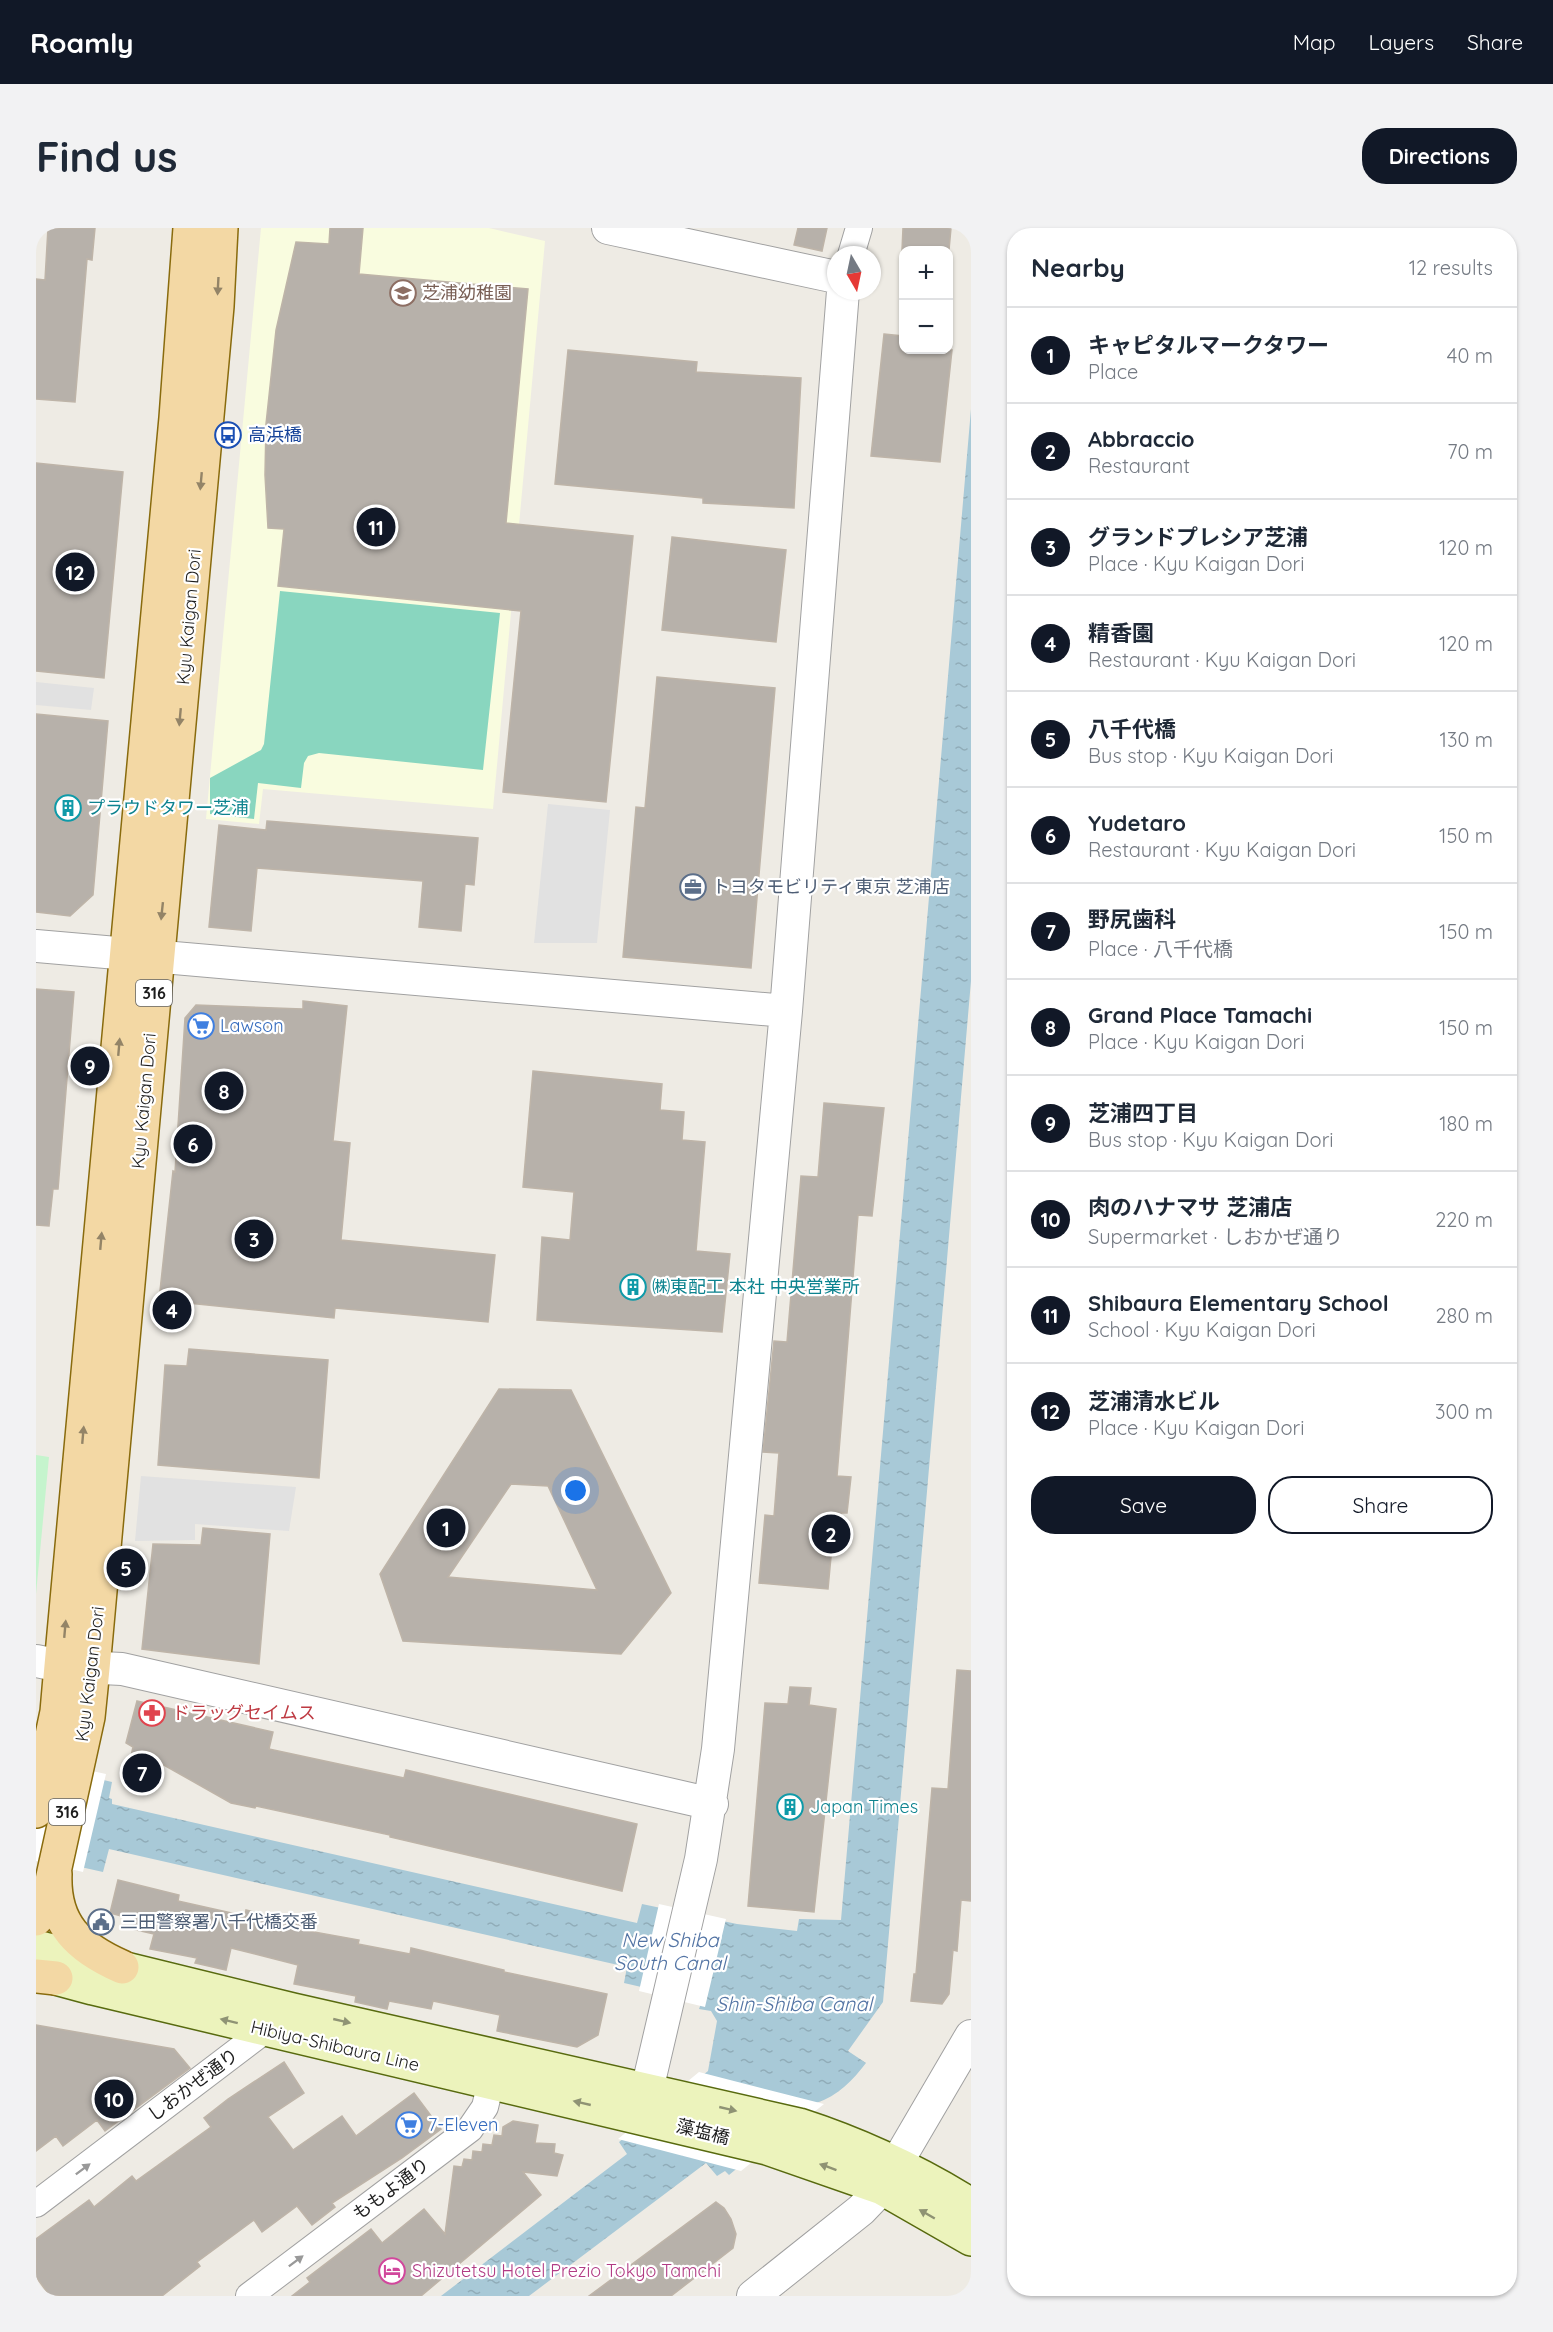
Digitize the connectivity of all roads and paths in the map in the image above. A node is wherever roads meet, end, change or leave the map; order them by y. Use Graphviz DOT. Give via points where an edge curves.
graph roads {
  1 [pos="190,228"];
  2 [pos="221,228"];
  3 [pos="609,228"];
  4 [pos="859,228"];
  5 [pos="854,246"];
  6 [pos="827,275"];
  7 [pos="842,300"];
  8 [pos="36,945"];
  9 [pos="142,954"];
  10 [pos="786,1011"];
  11 [pos="63,1665"];
  12 [pos="64,1754"];
  13 [pos="712,1804"];
  14 [pos="36,1811"];
  15 [pos="55,1866"];
  16 [pos="36,1919"];
  17 [pos="36,1947"];
  18 [pos="122,1967"];
  19 [pos="43,1973"];
  20 [pos="293,2010"];
  21 [pos="266,2030"];
  22 [pos="971,2036"];
  23 [pos="494,2069"];
  24 [pos="652,2101"];
  25 [pos="890,2175"];
  26 [pos="36,2204"];
  27 [pos="971,2205"];
  28 [pos="971,2240"];
  29 [pos="249,2296"];
  30 [pos="753,2296"];
  1 -- 9 [label="main road, Kyu Kaigan Dori / 316"];
  2 -- 9 [label="main road, Kyu Kaigan Dori / 316, one-way" via="217,306"];
  3 -- 6 [label="street"];
  4 -- 5 [label="street"];
  7 -- 10 [label="street"];
  8 -- 9 [label="street"];
  9 -- 10 [label="street"];
  9 -- 11 [label="main road, Kyu Kaigan Dori / 316"];
  10 -- 13 [label="street"];
  11 -- 12 [label="main road, Kyu Kaigan Dori / 316"];
  11 -- 13 [label="street" via="122,1669"];
  12 -- 14 [label="main road, 316"];
  12 -- 15 [label="main road, 316"];
  13 -- 24 [label="street"];
  15 -- 16 [label="main road, 316" via="50,1890"];
  15 -- 18 [label="main road" via="57,1897 69,1931 97,1956"];
  17 -- 18 [label="main road, Hibiya-Shibaura Line"];
  18 -- 20 [label="main road, Hibiya-Shibaura Line"];
  21 -- 19 [label="main road, Hibiya-Shibaura Line, one-way"];
  20 -- 21 [label="street, しおかぜ通り"];
  20 -- 23 [label="main road, Hibiya-Shibaura Line, one-way"];
  21 -- 23 [label="main road, Hibiya-Shibaura Line"];
  26 -- 21 [label="street, しおかぜ通り, one-way"];
  22 -- 25 [label="street"];
  23 -- 24 [label="main road, Hibiya-Shibaura Line"];
  29 -- 23 [label="street, ももよ通り, one-way" via="470,2129 485,2107"];
  25 -- 24 [label="main road, 藻塩橋, one-way" via="767,2148"];
  24 -- 25 [label="main road, 藻塩橋, one-way" via="799,2125 853,2143"];
  25 -- 27 [label="main road"];
  28 -- 25 [label="main road, one-way"];
  25 -- 30 [label="street" via="861,2210"];
}
